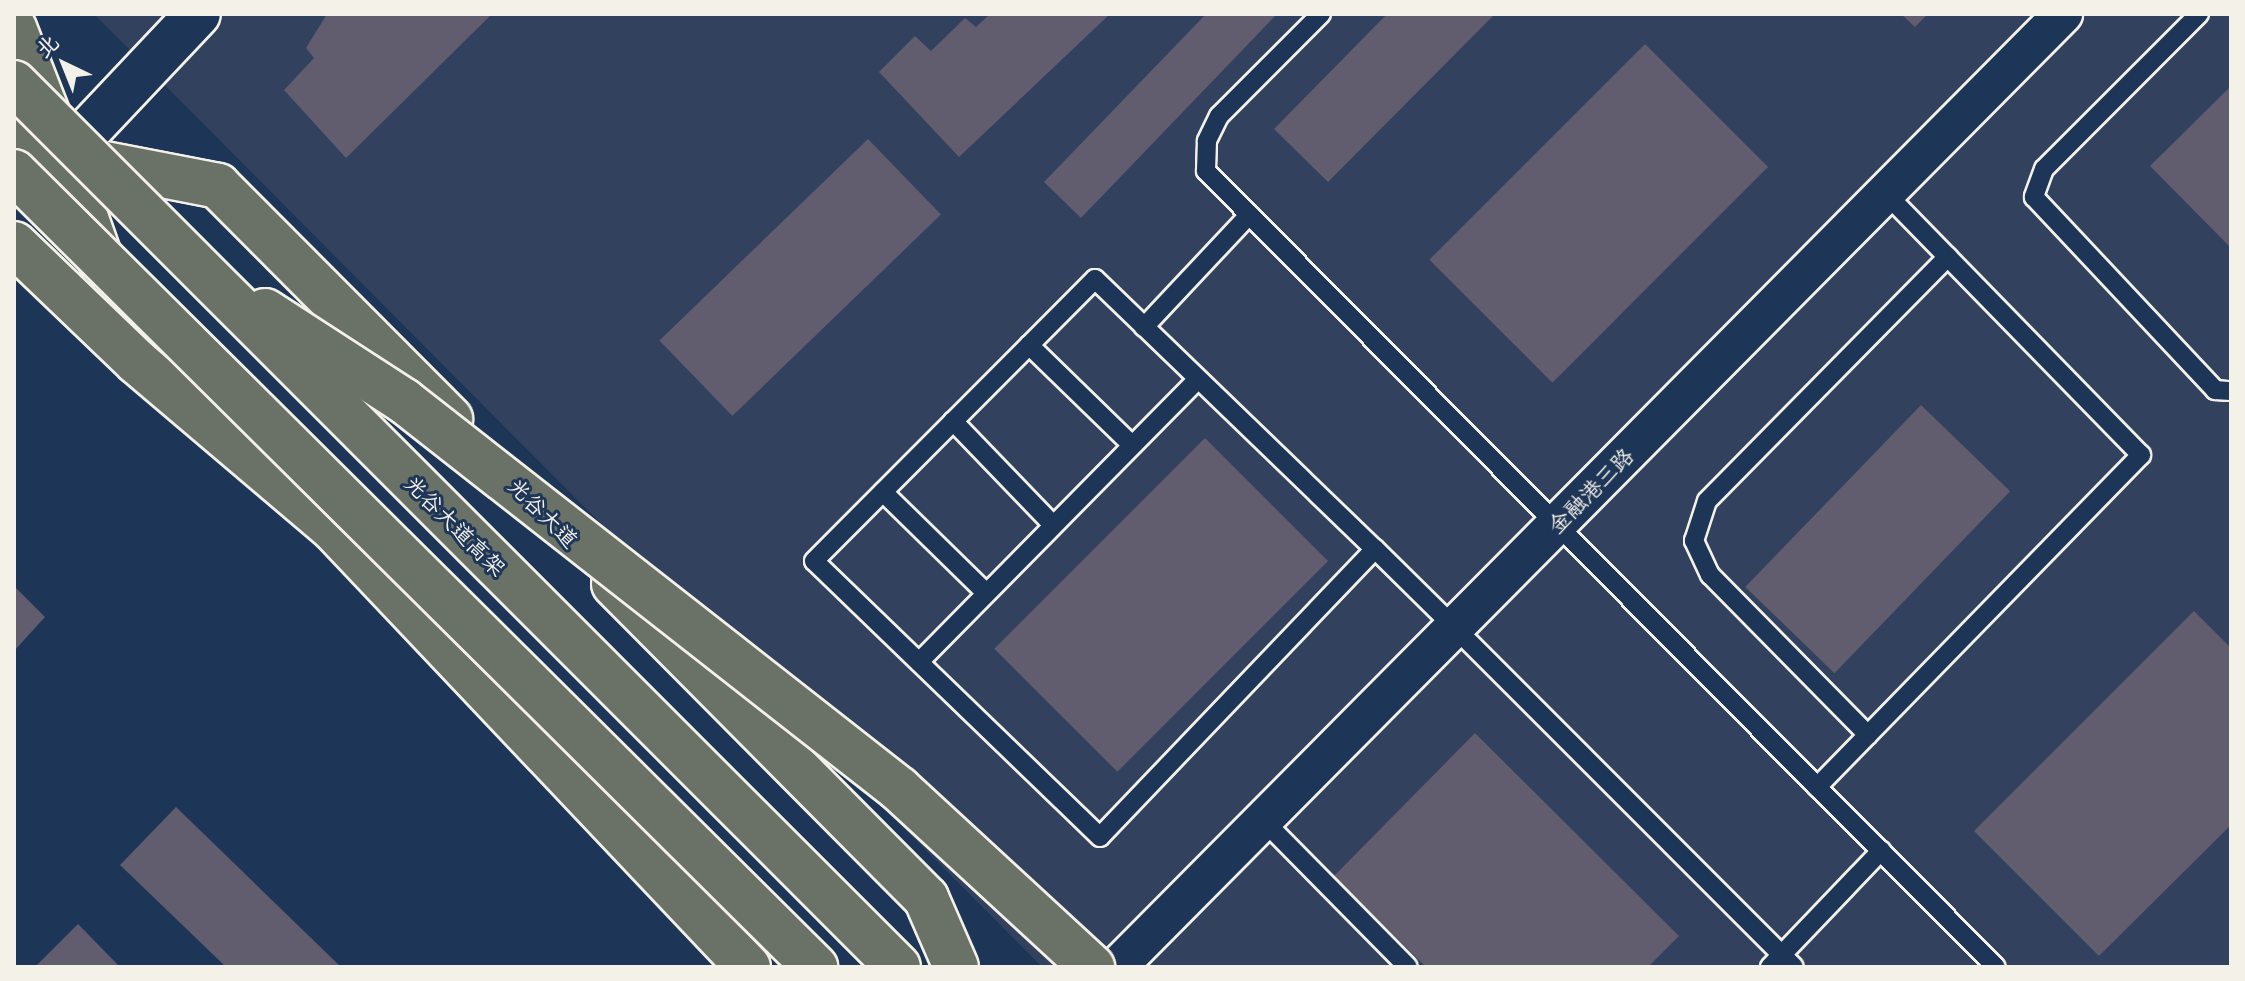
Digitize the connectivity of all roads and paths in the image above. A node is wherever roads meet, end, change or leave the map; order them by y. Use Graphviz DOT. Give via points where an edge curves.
graph roads {
  1 [pos="198,14"];
  2 [pos="1321,14"];
  3 [pos="2063,14"];
  4 [pos="2199,14"];
  5 [pos="14,28"];
  6 [pos="14,83"];
  7 [pos="14,133"];
  8 [pos="64,156"];
  9 [pos="14,172"];
  10 [pos="1885,193"];
  11 [pos="1249,215"];
  12 [pos="14,244"];
  13 [pos="1948,257"];
  14 [pos="188,261"];
  15 [pos="1144,327"];
  16 [pos="1029,345"];
  17 [pos="1198,379"];
  18 [pos="2231,391"];
  19 [pos="953,421"];
  20 [pos="1132,445"];
  21 [pos="883,492"];
  22 [pos="1053,525"];
  23 [pos="1556,526"];
  24 [pos="334,529"];
  25 [pos="1375,549"];
  26 [pos="986,593"];
  27 [pos="1455,628"];
  28 [pos="919,662"];
  29 [pos="1868,735"];
  30 [pos="1817,787"];
  31 [pos="1263,820"];
  32 [pos="1881,851"];
  33 [pos="1782,963"];
  34 [pos="748,967"];
  35 [pos="815,967"];
  36 [pos="898,967"];
  37 [pos="956,967"];
  38 [pos="1092,967"];
  39 [pos="1117,967"];
  40 [pos="1408,967"];
  41 [pos="1996,967"];
  1 -- 8 [label="street"];
  2 -- 11 [label="lane" via="1219,116 1207,141 1206,171"];
  3 -- 10 [label="street, 金融港三路"];
  4 -- 18 [label="lane" via="2044,169 2034,197 2215,390"];
  5 -- 8 [label="main road"];
  6 -- 14 [label="main road, 光谷大道高架, bridge"];
  7 -- 8 [label="main road, 光谷大道"];
  8 -- 24 [label="main road" via="113,295"];
  8 -- 37 [label="main road, 光谷大道" via="218,186 926,898"];
  9 -- 35 [label="main road, bridge"];
  10 -- 13 [label="lane"];
  10 -- 23 [label="street, 金融港三路"];
  11 -- 15 [label="lane"];
  11 -- 23 [label="lane"];
  12 -- 24 [label="main road" via="137,362"];
  13 -- 29 [label="lane" via="1707,501 1694,541 1710,575"];
  13 -- 29 [label="lane" via="2141,455"];
  14 -- 36 [label="main road, 光谷大道高架, bridge"];
  14 -- 38 [label="main road, bridge" via="404,401 899,789"];
  15 -- 16 [label="lane" via="1095,279"];
  15 -- 17 [label="lane"];
  16 -- 19 [label="lane"];
  16 -- 20 [label="lane"];
  17 -- 20 [label="lane"];
  17 -- 25 [label="lane"];
  19 -- 21 [label="lane"];
  19 -- 22 [label="lane"];
  20 -- 22 [label="lane"];
  21 -- 26 [label="lane"];
  21 -- 28 [label="lane" via="814,561"];
  22 -- 26 [label="lane"];
  23 -- 27 [label="street, 金融港三路"];
  23 -- 30 [label="lane"];
  24 -- 34 [label="main road"];
  25 -- 27 [label="lane"];
  25 -- 28 [label="lane" via="1100,837"];
  26 -- 28 [label="lane"];
  27 -- 31 [label="street, 金融港三路"];
  27 -- 33 [label="lane"];
  29 -- 30 [label="lane"];
  30 -- 32 [label="lane"];
  31 -- 39 [label="street, 金融港三路"];
  31 -- 40 [label="lane"];
  32 -- 33 [label="lane"];
  32 -- 41 [label="lane"];
}
